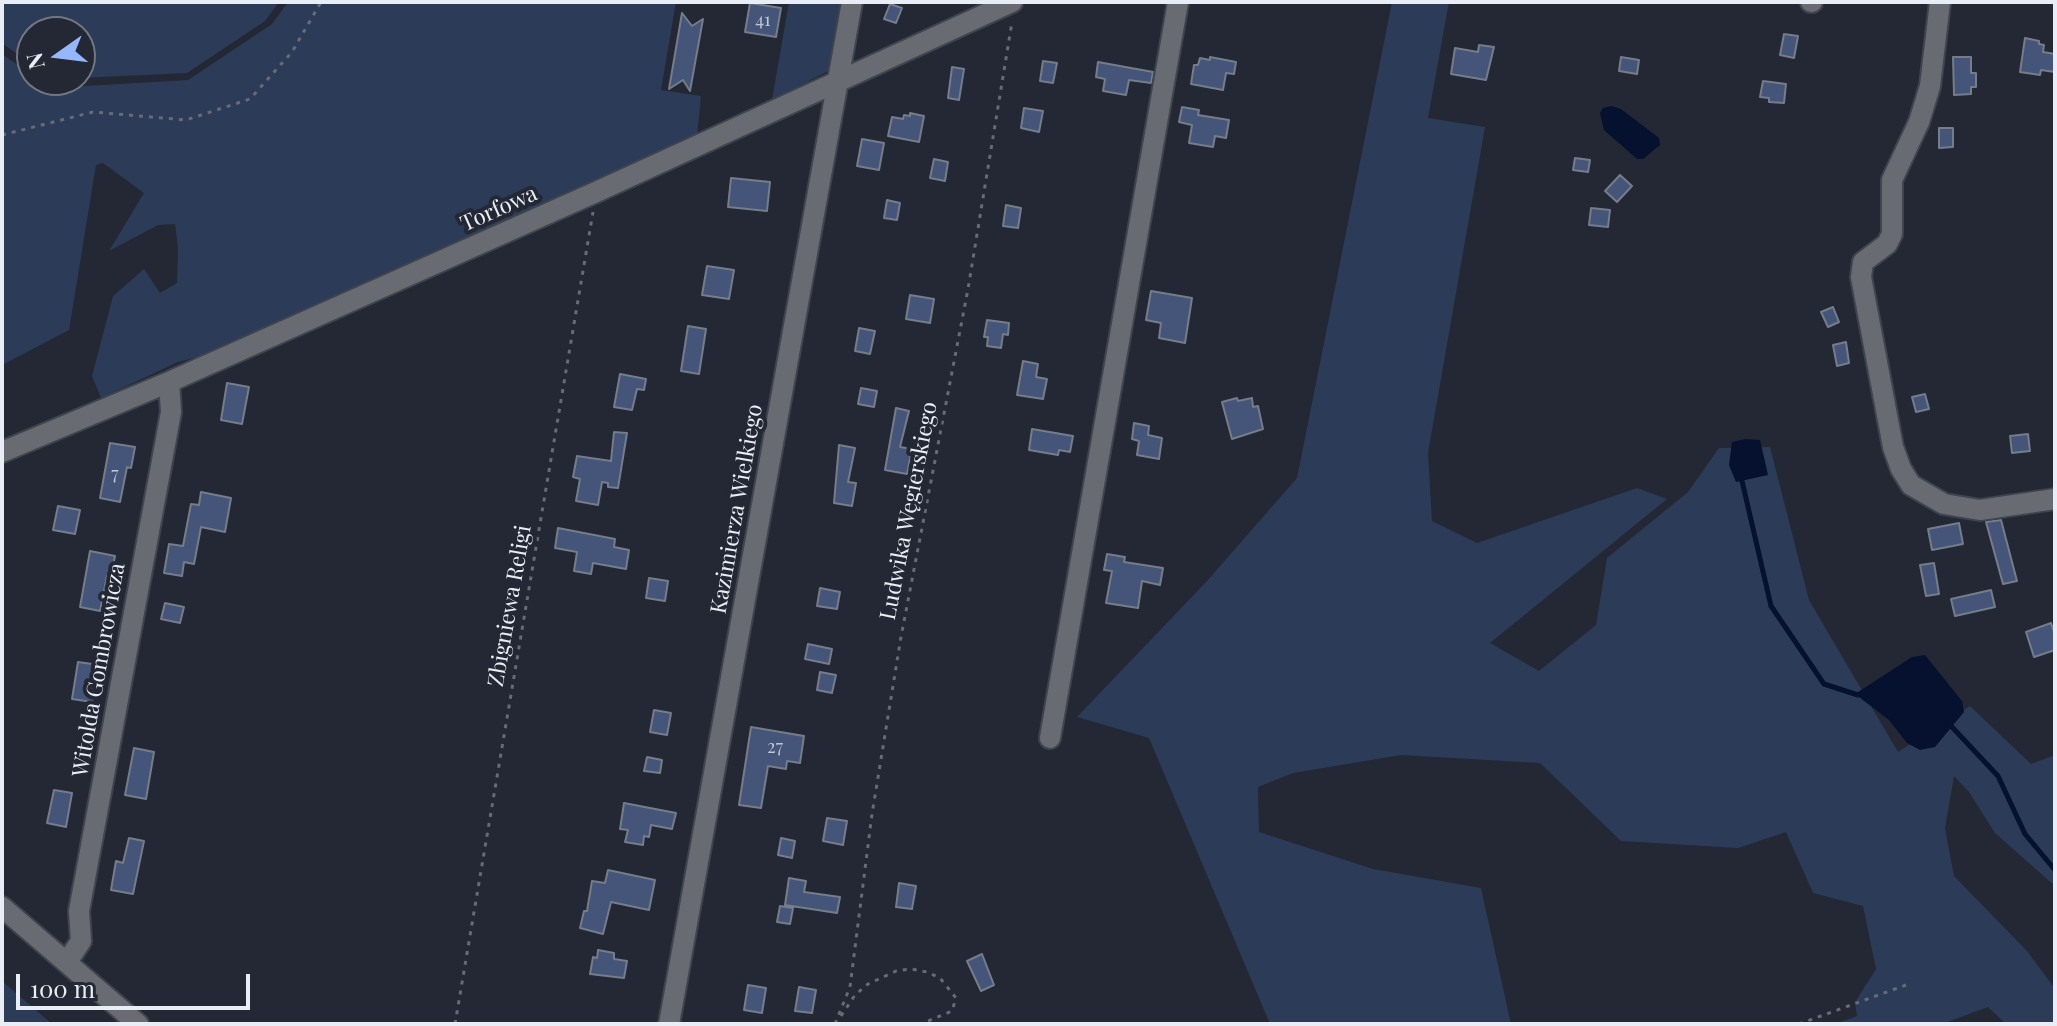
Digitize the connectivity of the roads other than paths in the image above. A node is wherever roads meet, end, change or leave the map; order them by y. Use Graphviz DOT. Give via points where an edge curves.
graph roads {
  1 [pos="852,2"];
  2 [pos="1012,2"];
  3 [pos="1178,2"];
  4 [pos="1940,2"];
  5 [pos="838,80"];
  6 [pos="169,382"];
  7 [pos="2,452"];
  8 [pos="2055,499"];
  9 [pos="1050,738"];
  10 [pos="2,907"];
  11 [pos="67,962"];
  12 [pos="138,1024"];
  13 [pos="669,1024"];
  1 -- 5 [label="street, Kazimierza Wielkiego"];
  2 -- 5 [label="street, Torfowa"];
  3 -- 9 [label="street"];
  4 -- 8 [label="street" via="1930,86 1892,180 1892,234 1863,262 1861,277 1893,447 1911,485 1944,504 1980,510"];
  5 -- 6 [label="street, Torfowa"];
  5 -- 13 [label="street, Kazimierza Wielkiego"];
  6 -- 7 [label="street, Torfowa"];
  6 -- 11 [label="street, Witolda Gombrowicza" via="171,412 79,911 81,941"];
  10 -- 11 [label="street"];
  11 -- 12 [label="street"];
}
